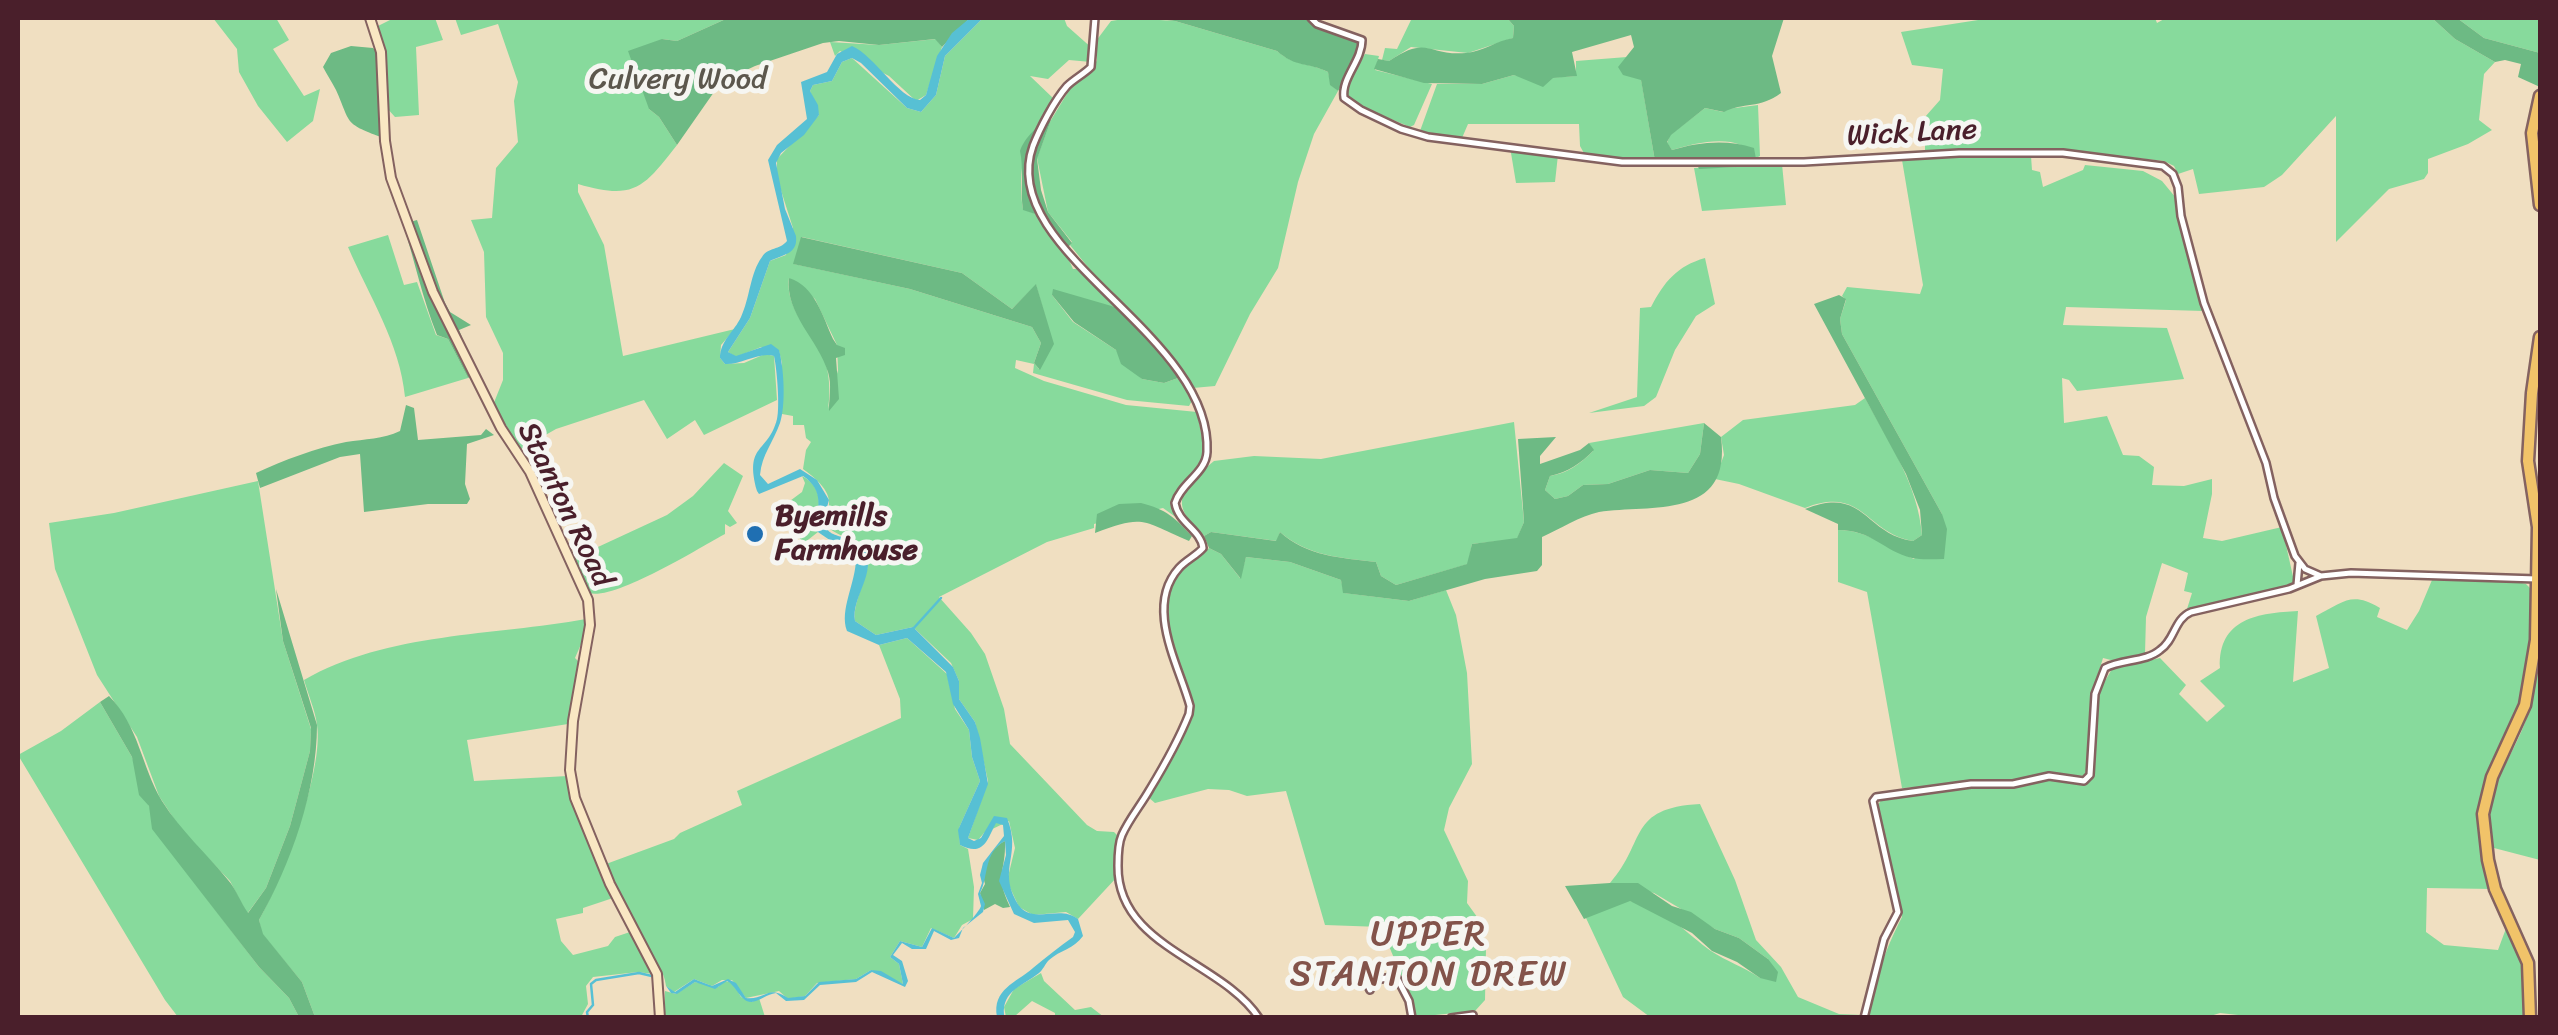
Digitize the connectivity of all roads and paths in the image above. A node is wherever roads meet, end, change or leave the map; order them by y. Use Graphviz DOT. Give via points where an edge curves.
graph roads {
  1 [pos="370,18"];
  2 [pos="1095,18"];
  3 [pos="1311,18"];
  4 [pos="2540,96"];
  5 [pos="2540,206"];
  6 [pos="2540,337"];
  7 [pos="2299,563"];
  8 [pos="2322,576"];
  9 [pos="2536,579"];
  10 [pos="2298,584"];
  11 [pos="1354,974"];
  12 [pos="1367,982"];
  13 [pos="1370,990"];
  14 [pos="1473,1014"];
  15 [pos="660,1018"];
  16 [pos="1259,1018"];
  17 [pos="1412,1018"];
  18 [pos="1450,1018"];
  19 [pos="1864,1018"];
  20 [pos="2530,1018"];
  1 -- 15 [label="main road, Stanton Road" via="381,52 391,178 433,292 530,472 588,600 570,770 610,884 657,974"];
  2 -- 16 [label="street" via="1090,66 1068,85 1034,145 1035,200 1050,231 1109,299 1166,350 1202,412 1207,452 1176,503 1203,548 1178,570 1163,602 1189,714 1122,834 1120,885 1144,926 1228,984"];
  3 -- 7 [label="street, Wick Lane" via="1363,44 1344,98 1401,128 1441,139 1651,164 2063,153 2163,166 2178,188 2204,303"];
  4 -- 5 [label="main road" via="2532,133"];
  6 -- 9 [label="main road" via="2528,450 2538,526"];
  7 -- 8 [label="street"];
  7 -- 10 [label="street"];
  8 -- 9 [label="street"];
  8 -- 10 [label="street"];
  9 -- 20 [label="main road" via="2536,640 2524,705 2483,814 2495,889 2528,963"];
  10 -- 19 [label="street" via="2184,615 2158,654 2105,668 2095,694 2090,775 2084,781 2049,776 1876,796 1898,912 1884,939"];
  11 -- 12 [label="street" via="1362,973"];
  12 -- 13 [label="street"];
  12 -- 17 [label="street" via="1396,976"];
  14 -- 18 [label="street"];
}
